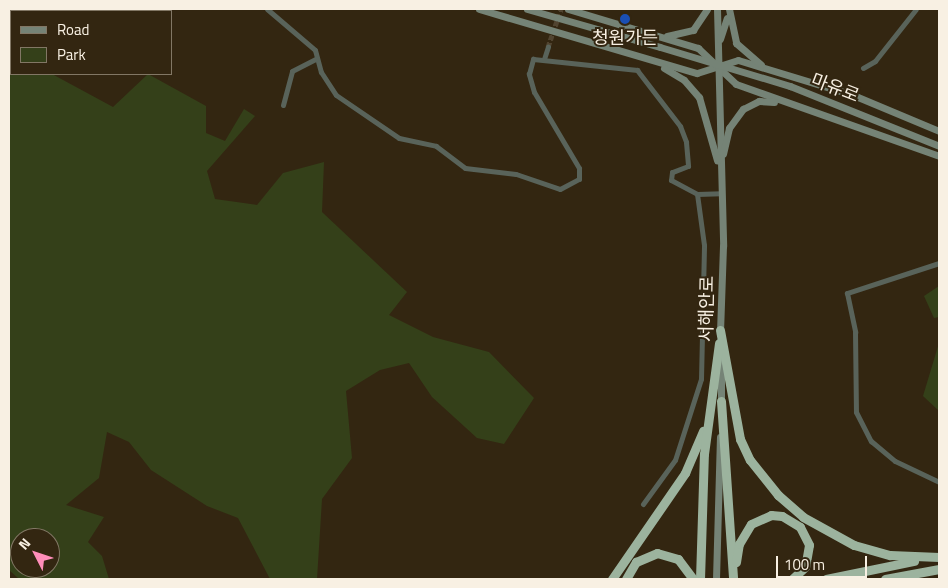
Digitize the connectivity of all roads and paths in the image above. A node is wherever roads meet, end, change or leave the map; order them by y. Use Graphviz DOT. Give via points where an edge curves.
graph roads {
  1 [pos="267,9"];
  2 [pos="480,9"];
  3 [pos="527,9"];
  4 [pos="568,9"];
  5 [pos="708,9"];
  6 [pos="716,9"];
  7 [pos="729,9"];
  8 [pos="916,9"];
  9 [pos="659,36"];
  10 [pos="720,39"];
  11 [pos="548,47"];
  12 [pos="317,58"];
  13 [pos="544,59"];
  14 [pos="650,62"];
  15 [pos="718,66"];
  16 [pos="765,68"];
  17 [pos="863,68"];
  18 [pos="283,105"];
  19 [pos="812,112"];
  20 [pos="939,131"];
  21 [pos="939,146"];
  22 [pos="939,156"];
  23 [pos="720,170"];
  24 [pos="721,192"];
  25 [pos="698,194"];
  26 [pos="939,263"];
  27 [pos="720,330"];
  28 [pos="714,384"];
  29 [pos="721,401"];
  30 [pos="939,482"];
  31 [pos="643,504"];
  32 [pos="939,558"];
  33 [pos="939,569"];
  34 [pos="612,579"];
  35 [pos="626,579"];
  36 [pos="693,579"];
  37 [pos="700,579"];
  38 [pos="716,579"];
  39 [pos="734,579"];
  40 [pos="792,579"];
  41 [pos="826,579"];
  42 [pos="885,579"];
  1 -- 12 [label="street" via="313,48"];
  2 -- 14 [label="main road"];
  3 -- 15 [label="main road, 마유로, bridge"];
  4 -- 9 [label="main road"];
  5 -- 9 [label="main road" via="693,30"];
  6 -- 10 [label="main road, 서해안로"];
  7 -- 10 [label="main road, 서해안로"];
  7 -- 16 [label="main road" via="736,43"];
  8 -- 17 [label="street" via="875,60"];
  9 -- 15 [label="main road" via="698,48"];
  10 -- 15 [label="main road, 서해안로"];
  11 -- 13 [label="street"];
  12 -- 13 [label="street" via="336,95 399,138 436,146 472,170 516,174 566,188 579,179 578,163 546,117 530,74 533,60"];
  12 -- 18 [label="street" via="292,71"];
  13 -- 25 [label="street" via="642,73 680,126 686,142 688,166 672,172 670,180"];
  14 -- 15 [label="main road" via="697,73"];
  14 -- 23 [label="main road" via="693,89"];
  15 -- 16 [label="main road" via="738,60"];
  15 -- 19 [label="main road" via="736,84"];
  15 -- 21 [label="main road, 마유로, bridge" via="790,86"];
  15 -- 23 [label="main road, 서해안로"];
  16 -- 20 [label="main road" via="853,96"];
  19 -- 22 [label="main road"];
  19 -- 23 [label="main road" via="769,101 751,104 729,128"];
  23 -- 24 [label="main road, 서해안로"];
  24 -- 25 [label="street"];
  24 -- 27 [label="main road, 서해안로"];
  25 -- 31 [label="street" via="704,245 701,379 675,460"];
  26 -- 30 [label="street" via="847,293 855,332 856,412 871,441 895,461"];
  27 -- 28 [label="highway"];
  27 -- 29 [label="main road, 서해안로"];
  27 -- 32 [label="highway" via="740,439 750,460 778,495 803,517 854,545 890,555"];
  28 -- 34 [label="highway" via="699,441 684,473"];
  28 -- 37 [label="highway" via="704,454"];
  29 -- 38 [label="main road, 서해안로"];
  29 -- 39 [label="highway"];
  32 -- 41 [label="highway"];
  33 -- 42 [label="highway"];
  35 -- 36 [label="highway" via="636,562 657,553 678,559"];
  39 -- 40 [label="highway" via="744,533 771,515 792,521 806,537 809,551 805,567"];
}
